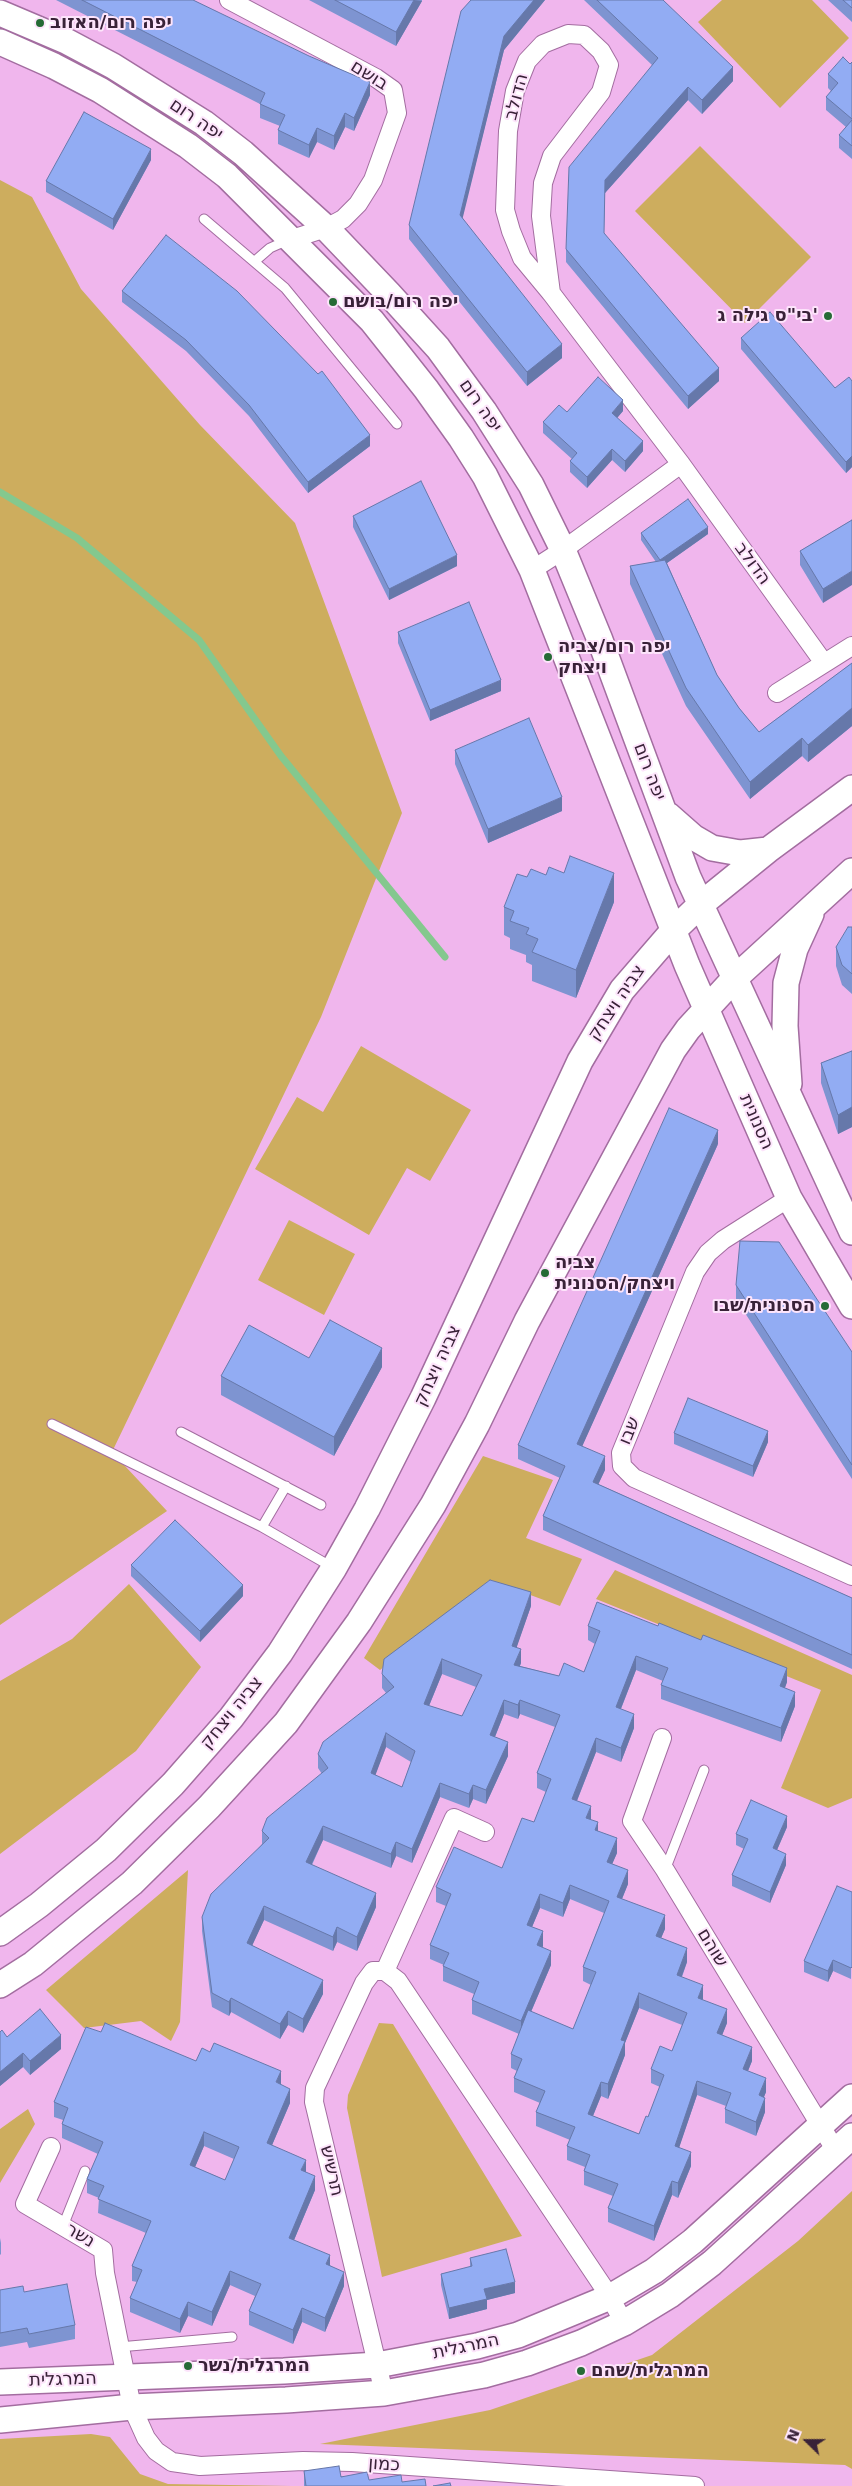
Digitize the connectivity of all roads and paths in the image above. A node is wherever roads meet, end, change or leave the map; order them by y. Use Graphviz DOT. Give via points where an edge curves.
graph roads {
  1 [pos="228,0"];
  2 [pos="0,13"];
  3 [pos="0,42"];
  4 [pos="204,219"];
  5 [pos="326,228"];
  6 [pos="292,239"];
  7 [pos="255,261"];
  8 [pos="551,293"];
  9 [pos="397,424"];
  10 [pos="681,464"];
  11 [pos="563,550"];
  12 [pos="532,570"];
  13 [pos="852,646"];
  14 [pos="824,663"];
  15 [pos="777,693"];
  16 [pos="852,788"];
  17 [pos="664,810"];
  18 [pos="768,850"];
  19 [pos="852,871"];
  20 [pos="700,905"];
  21 [pos="815,905"];
  22 [pos="673,931"];
  23 [pos="734,979"];
  24 [pos="705,1009"];
  25 [pos="790,1101"];
  26 [pos="789,1198"];
  27 [pos="852,1232"];
  28 [pos="852,1306"];
  29 [pos="52,1424"];
  30 [pos="181,1432"];
  31 [pos="286,1486"];
  32 [pos="321,1505"];
  33 [pos="262,1527"];
  34 [pos="334,1568"];
  35 [pos="852,1576"];
  36 [pos="662,1738"];
  37 [pos="704,1770"];
  38 [pos="485,1832"];
  39 [pos="665,1870"];
  40 [pos="0,1933"];
  41 [pos="386,1971"];
  42 [pos="0,1985"];
  43 [pos="852,2097"];
  44 [pos="820,2126"];
  45 [pos="844,2144"];
  46 [pos="51,2147"];
  47 [pos="85,2171"];
  48 [pos="62,2226"];
  49 [pos="610,2297"];
  50 [pos="624,2323"];
  51 [pos="232,2337"];
  52 [pos="119,2347"];
  53 [pos="377,2364"];
  54 [pos="126,2378"];
  55 [pos="0,2382"];
  56 [pos="384,2393"];
  57 [pos="132,2407"];
  58 [pos="0,2420"];
  59 [pos="695,2486"];
  1 -- 5 [label="street, בושם" via="393,90 396,113 373,180 358,204 343,219"];
  2 -- 5 [label="street, יפה רום" via="113,66 204,123 243,153"];
  3 -- 6 [label="street, יפה רום" via="100,90 188,146 227,176"];
  4 -- 7 [label="lane"];
  5 -- 6 [label="street"];
  5 -- 11 [label="street, יפה רום" via="438,348 510,449"];
  6 -- 7 [label="lane" via="270,248"];
  6 -- 12 [label="street, יפה רום" via="372,321 426,389 485,476"];
  7 -- 9 [label="lane" via="285,288"];
  8 -- 8 [label="street, הדולב" via="522,258 505,210 508,130 515,91 527,61 543,44 568,34 584,35 601,51 609,65 601,92 552,156 543,183 541,216"];
  8 -- 10 [label="street, הדולב"];
  10 -- 11 [label="street"];
  10 -- 14 [label="street, הדולב"];
  11 -- 12 [label="street"];
  11 -- 17 [label="street, יפה רום"];
  12 -- 22 [label="street, יפה רום"];
  13 -- 14 [label="street"];
  14 -- 15 [label="street"];
  16 -- 18 [label="street, צביה ויצחק"];
  17 -- 18 [label="street" via="683,830 712,848 740,853"];
  17 -- 20 [label="street, יפה רום"];
  18 -- 20 [label="street, צביה ויצחק"];
  19 -- 21 [label="street"];
  20 -- 22 [label="street, צביה ויצחק"];
  20 -- 23 [label="street, יפה רום"];
  21 -- 23 [label="street"];
  21 -- 25 [label="street" via="795,950 786,983 784,1026"];
  22 -- 24 [label="street, הסנונית"];
  22 -- 34 [label="street, צביה ויצחק" via="622,990 580,1061 423,1398"];
  23 -- 24 [label="street"];
  23 -- 25 [label="street"];
  24 -- 26 [label="street, הסנונית"];
  24 -- 42 [label="street" via="660,1071 442,1489 360,1622 286,1722 209,1807 132,1883 89,1920 33,1964"];
  25 -- 27 [label="street"];
  26 -- 28 [label="street, הסנונית"];
  26 -- 35 [label="street, שבו" via="723,1240 708,1253 695,1272 620,1453 622,1466 634,1478"];
  29 -- 33 [label="lane"];
  30 -- 31 [label="lane"];
  31 -- 32 [label="lane"];
  31 -- 33 [label="lane"];
  33 -- 34 [label="lane"];
  34 -- 40 [label="street, צביה ויצחק" via="280,1653 231,1718 173,1784 106,1850"];
  36 -- 39 [label="street, שוהם" via="632,1821"];
  37 -- 39 [label="lane"];
  38 -- 41 [label="street" via="454,1818"];
  39 -- 44 [label="street, שוהם"];
  41 -- 49 [label="street" via="398,1982"];
  41 -- 53 [label="street, תרשיש" via="373,1971 364,1983 315,2088 314,2102"];
  43 -- 44 [label="street, המרגלית"];
  44 -- 45 [label="street, שוהם"];
  44 -- 49 [label="street, המרגלית" via="693,2240 654,2270"];
  45 -- 50 [label="street, המרגלית" via="712,2263 670,2295"];
  46 -- 48 [label="street, נשר" via="25,2204"];
  47 -- 48 [label="lane"];
  48 -- 52 [label="street, נשר" via="103,2250"];
  49 -- 50 [label="street"];
  49 -- 53 [label="street, המרגלית" via="518,2335 477,2346"];
  50 -- 56 [label="street, המרגלית" via="527,2363 484,2375"];
  51 -- 52 [label="lane"];
  52 -- 54 [label="street, נשר"];
  53 -- 54 [label="street, המרגלית"];
  53 -- 56 [label="street, תרשיש"];
  54 -- 55 [label="street, המרגלית"];
  54 -- 57 [label="street, כמון"];
  56 -- 57 [label="street, המרגלית"];
  57 -- 58 [label="street, המרגלית"];
  57 -- 59 [label="street, כמון" via="146,2438 156,2451 172,2462 200,2466 352,2462"];
}
